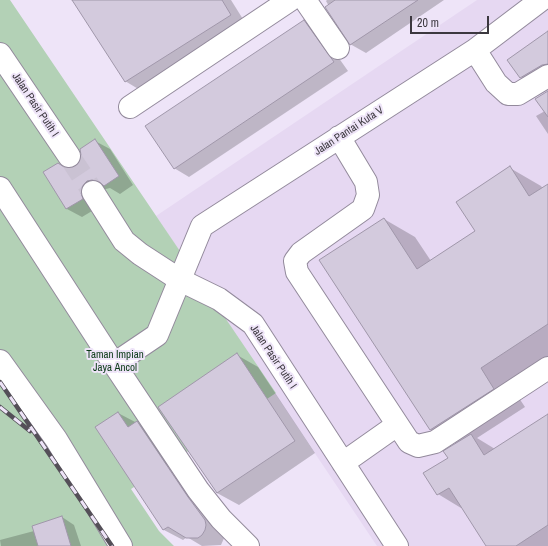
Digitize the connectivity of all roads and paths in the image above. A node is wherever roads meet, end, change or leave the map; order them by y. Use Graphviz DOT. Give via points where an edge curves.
graph roads {
  1 [pos="290,0"];
  2 [pos="306,0"];
  3 [pos="541,0"];
  4 [pos="338,48"];
  5 [pos="475,50"];
  6 [pos="0,54"];
  7 [pos="548,76"];
  8 [pos="130,107"];
  9 [pos="339,137"];
  10 [pos="69,156"];
  11 [pos="0,188"];
  12 [pos="93,192"];
  13 [pos="180,280"];
  14 [pos="0,361"];
  15 [pos="114,364"];
  16 [pos="548,368"];
  17 [pos="398,425"];
  18 [pos="343,463"];
  19 [pos="121,546"];
  20 [pos="248,546"];
  21 [pos="397,546"];
  1 -- 8 [label="street"];
  2 -- 4 [label="street"];
  3 -- 5 [label="street, Jalan Pantai Kuta V"];
  5 -- 7 [label="street" via="496,83 508,94 518,94"];
  5 -- 9 [label="street, Jalan Pantai Kuta V"];
  6 -- 10 [label="street, Jalan Pasir Putih I"];
  9 -- 13 [label="street, Jalan Pantai Kuta V" via="202,226"];
  9 -- 17 [label="street" via="366,182 368,195 363,208 301,253 295,261 297,272"];
  11 -- 15 [label="street"];
  12 -- 13 [label="street, Jalan Pasir Putih I" via="124,241"];
  13 -- 15 [label="street, Jalan Pantai Kuta V" via="157,335"];
  13 -- 18 [label="street, Jalan Pasir Putih I" via="219,299 253,324"];
  14 -- 19 [label="street" via="56,439"];
  15 -- 20 [label="street" via="198,490 221,519"];
  16 -- 17 [label="street" via="435,442 418,446 409,442"];
  17 -- 18 [label="street"];
  18 -- 21 [label="street, Jalan Pasir Putih I"];
}
